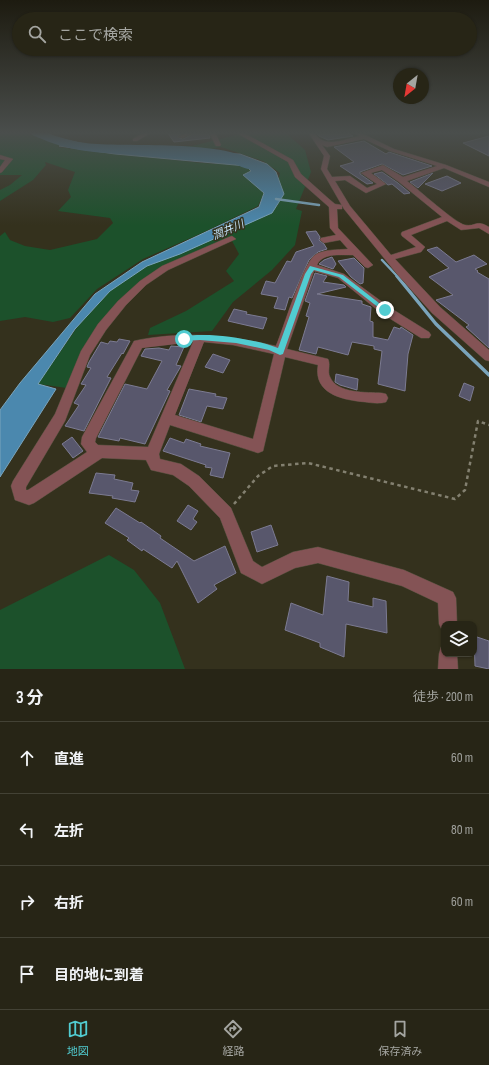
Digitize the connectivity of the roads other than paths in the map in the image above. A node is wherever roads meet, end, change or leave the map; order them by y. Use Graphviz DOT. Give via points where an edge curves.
graph roads {
  1 [pos="7,163"];
  2 [pos="292,163"];
  3 [pos="325,163"];
  4 [pos="435,163"];
  5 [pos="444,166"];
  6 [pos="0,171"];
  7 [pos="329,179"];
  8 [pos="402,180"];
  9 [pos="489,185"];
  10 [pos="333,206"];
  11 [pos="348,207"];
  12 [pos="448,218"];
  13 [pos="489,231"];
  14 [pos="342,238"];
  15 [pos="232,240"];
  16 [pos="324,240"];
  17 [pos="355,252"];
  18 [pos="389,258"];
  19 [pos="368,265"];
  20 [pos="312,267"];
  21 [pos="425,335"];
  22 [pos="200,338"];
  23 [pos="280,352"];
  24 [pos="489,357"];
  25 [pos="382,398"];
  26 [pos="168,419"];
  27 [pos="99,452"];
  28 [pos="152,454"];
  29 [pos="448,621"];
  30 [pos="448,657"];
  31 [pos="448,669"];
  1 -- 6 [label="street"];
  2 -- 10 [label="street" via="298,175"];
  3 -- 7 [label="street" via="324,169"];
  4 -- 5 [label="street"];
  5 -- 8 [label="street"];
  5 -- 9 [label="street"];
  7 -- 8 [label="street" via="346,178 366,191 382,184 365,173 383,167"];
  7 -- 11 [label="street"];
  8 -- 12 [label="street"];
  10 -- 11 [label="street"];
  10 -- 14 [label="street" via="334,228"];
  11 -- 18 [label="street"];
  12 -- 13 [label="street" via="464,228 480,225"];
  12 -- 18 [label="street" via="405,234 421,247"];
  14 -- 16 [label="street"];
  14 -- 17 [label="street"];
  15 -- 27 [label="street" via="165,268 143,283 102,327 85,354 60,417 18,486 20,495 29,498"];
  17 -- 19 [label="street"];
  17 -- 20 [label="street" via="322,254 315,259"];
  18 -- 24 [label="street" via="436,310"];
  20 -- 21 [label="street" via="341,276 385,310"];
  20 -- 23 [label="street"];
  22 -- 23 [label="street" via="236,341"];
  22 -- 26 [label="street"];
  22 -- 27 [label="street" via="138,344 89,437 88,444"];
  23 -- 25 [label="street" via="324,362 323,376 330,387 340,393"];
  23 -- 26 [label="street" via="258,447"];
  26 -- 28 [label="street"];
  27 -- 28 [label="street"];
  28 -- 29 [label="street" via="156,465 176,469 194,481 226,513 247,567 262,576 293,560 318,555 404,578 447,598"];
  30 -- 31 [label="street"];
}
